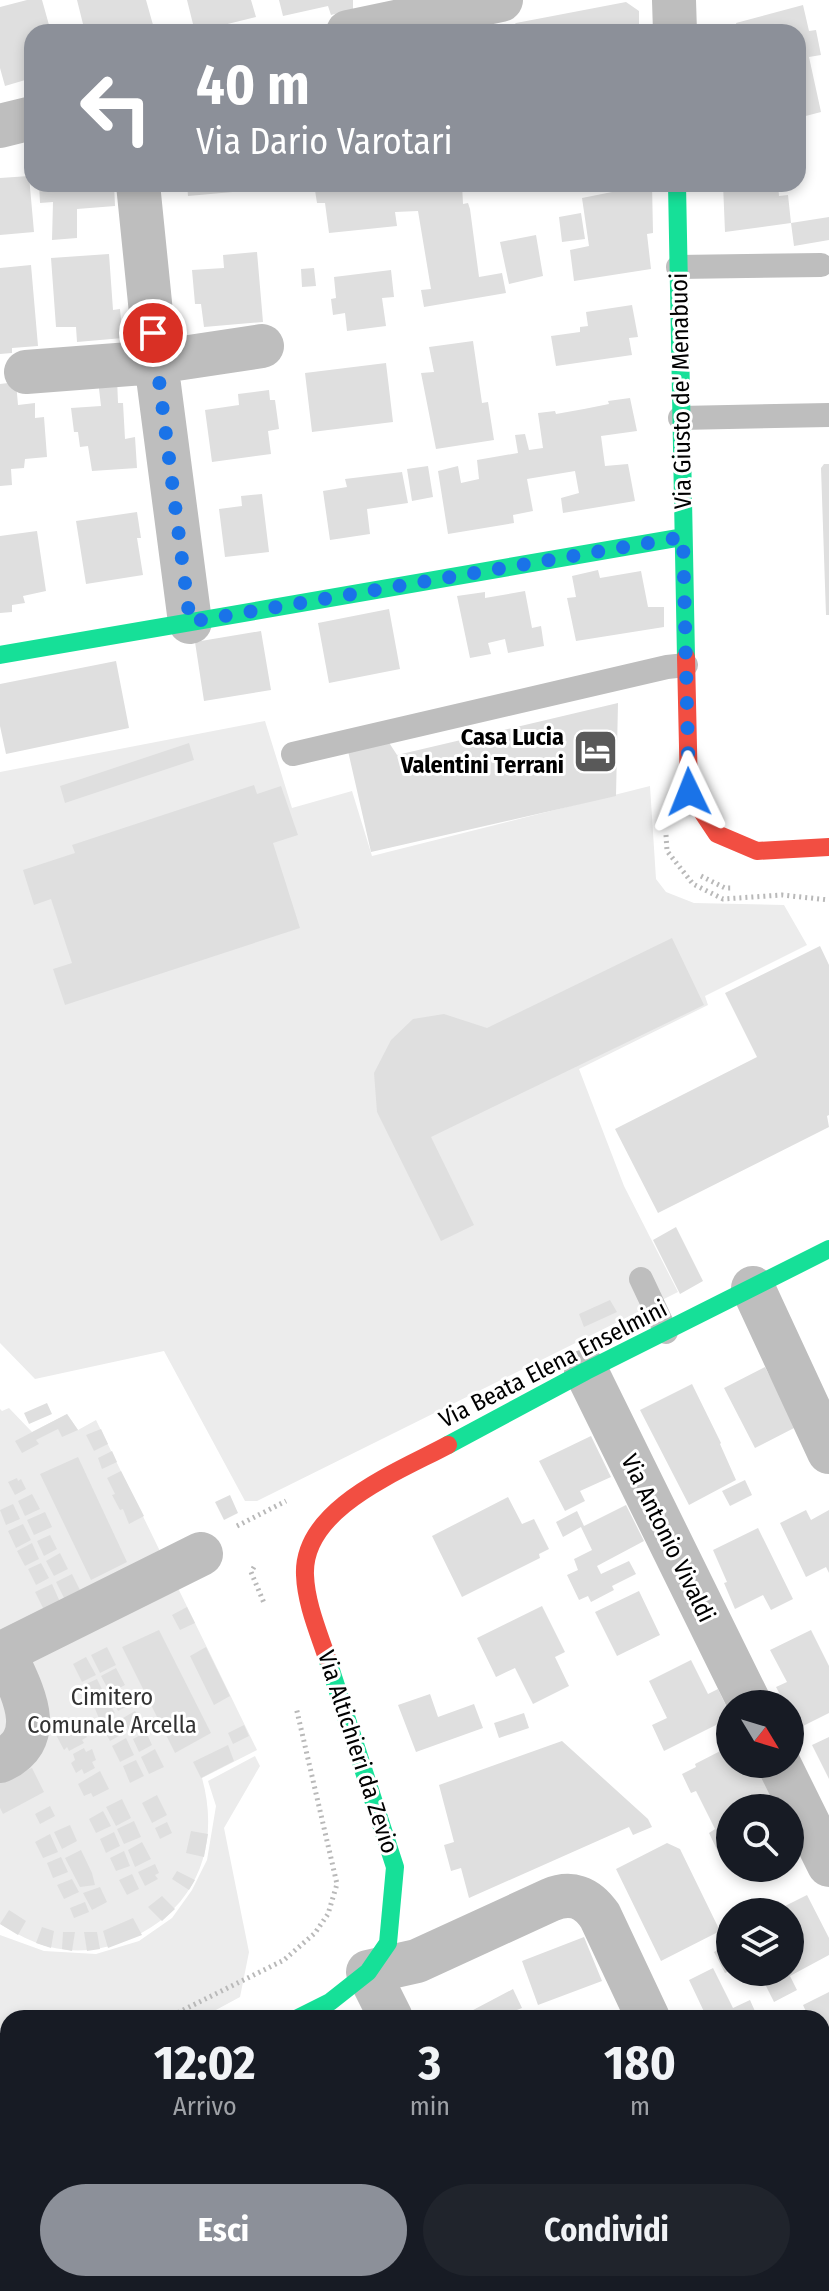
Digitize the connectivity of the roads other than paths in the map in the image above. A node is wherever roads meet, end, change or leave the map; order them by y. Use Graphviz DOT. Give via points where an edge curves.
graph roads {
  1 [pos="501,0"];
  2 [pos="674,0"];
  3 [pos="359,20"];
  4 [pos="675,24"];
  5 [pos="24,120"];
  6 [pos="0,126"];
  7 [pos="139,192"];
  8 [pos="677,192"];
  9 [pos="821,265"];
  10 [pos="678,267"];
  11 [pos="262,346"];
  12 [pos="156,362"];
  13 [pos="26,372"];
  14 [pos="829,415"];
  15 [pos="680,418"];
  16 [pos="683,537"];
  17 [pos="190,622"];
  18 [pos="0,655"];
  19 [pos="686,665"];
  20 [pos="293,754"];
  21 [pos="829,847"];
  22 [pos="829,1249"];
  23 [pos="641,1279"];
  24 [pos="753,1288"];
  25 [pos="666,1332"];
  26 [pos="586,1371"];
  27 [pos="829,1452"];
  28 [pos="313,1540"];
  29 [pos="201,1554"];
  30 [pos="2,1648"];
  31 [pos="743,1690"];
  32 [pos="0,1761"];
  33 [pos="786,1778"];
  34 [pos="829,1865"];
  35 [pos="368,1972"];
  36 [pos="314,2010"];
  37 [pos="387,2010"];
  38 [pos="644,2010"];
  1 -- 3 [label="street"];
  2 -- 4 [label="street"];
  5 -- 6 [label="street"];
  7 -- 12 [label="street"];
  8 -- 10 [label="street, Via Giusto de' Menabuoi"];
  9 -- 10 [label="lane"];
  10 -- 15 [label="street, Via Giusto de' Menabuoi"];
  11 -- 12 [label="street"];
  12 -- 13 [label="street"];
  12 -- 17 [label="street"];
  14 -- 15 [label="lane"];
  15 -- 16 [label="street, Via Giusto de' Menabuoi"];
  16 -- 17 [label="street"];
  16 -- 19 [label="street, Via Giusto de' Menabuoi"];
  17 -- 18 [label="street"];
  19 -- 20 [label="lane"];
  19 -- 21 [label="street, Via Giusto de' Menabuoi" via="689,792 717,834 757,851"];
  22 -- 24 [label="street, Via Beata Elena Enselmini"];
  23 -- 25 [label="lane"];
  24 -- 25 [label="street, Via Beata Elena Enselmini"];
  24 -- 27 [label="street"];
  25 -- 26 [label="street, Via Beata Elena Enselmini"];
  26 -- 28 [label="street, Via Beata Elena Enselmini" via="354,1496 330,1515"];
  26 -- 31 [label="street, Via Antonio Vivaldi"];
  28 -- 35 [label="street, Via Altichieri da Zevio" via="305,1567 308,1599 395,1867 388,1943"];
  29 -- 30 [label="street"];
  30 -- 32 [label="street" via="27,1704 29,1723 24,1742"];
  33 -- 34 [label="street"];
  35 -- 36 [label="street, Via Altichieri da Zevio"];
  35 -- 37 [label="street"];
  35 -- 38 [label="street" via="417,1961 561,1895 572,1895 583,1898 600,1916"];
}
